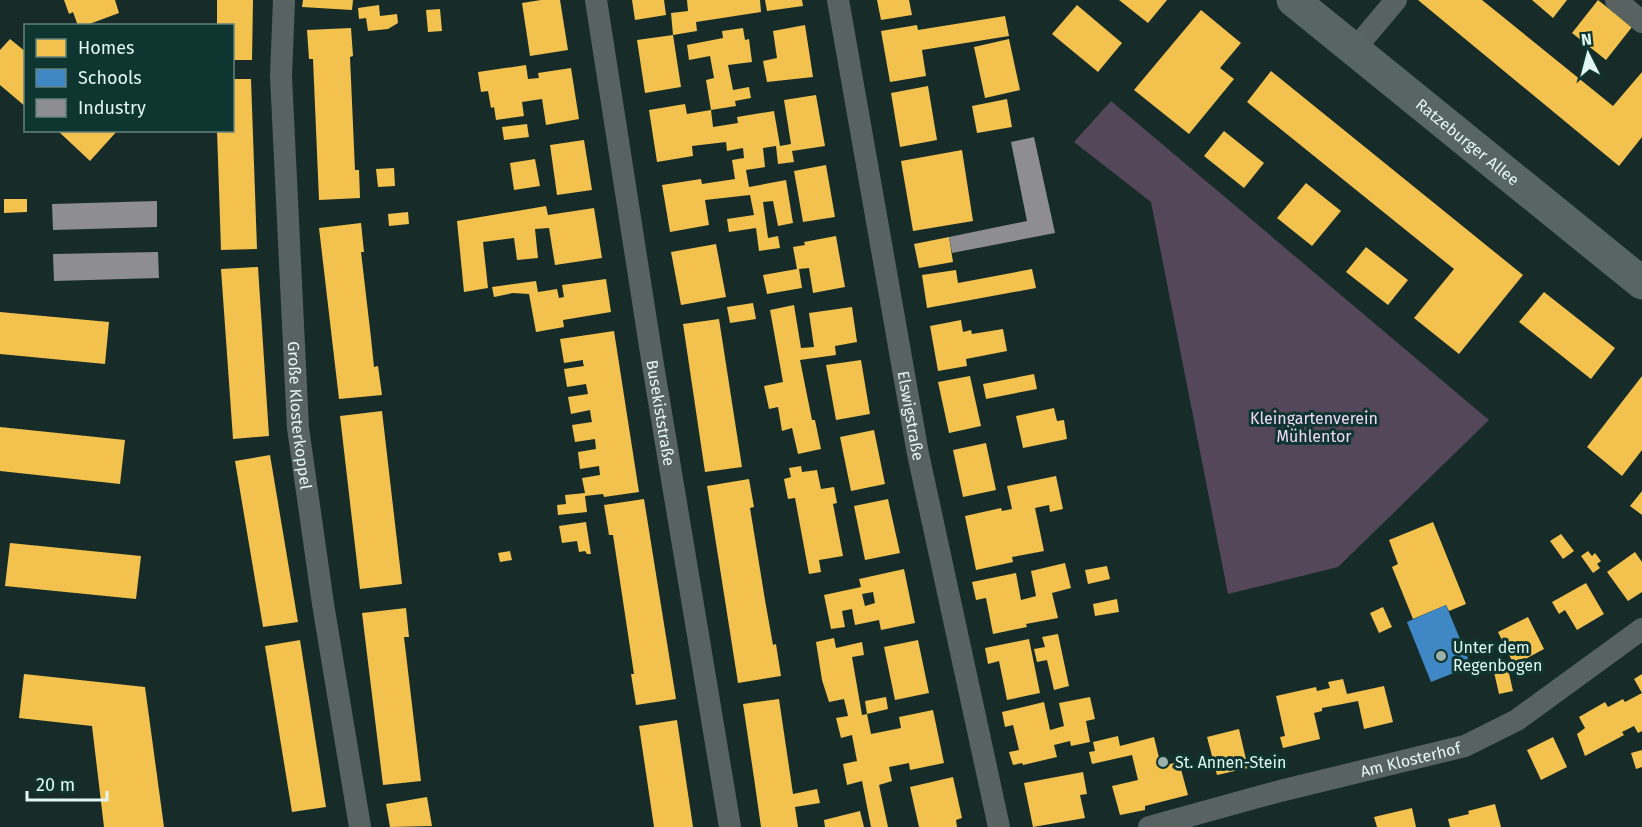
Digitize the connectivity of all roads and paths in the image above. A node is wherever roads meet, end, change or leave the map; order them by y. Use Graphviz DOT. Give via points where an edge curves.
graph roads {
  1 [pos="284,0"];
  2 [pos="597,0"];
  3 [pos="838,0"];
  4 [pos="1293,0"];
  5 [pos="1395,0"];
  6 [pos="1616,0"];
  7 [pos="1642,22"];
  8 [pos="1354,50"];
  9 [pos="1642,283"];
  10 [pos="1642,629"];
  11 [pos="360,827"];
  12 [pos="730,827"];
  13 [pos="999,827"];
  14 [pos="1149,827"];
  1 -- 11 [label="street, Große Klosterkoppel" via="281,76 298,428"];
  2 -- 12 [label="street, Busekiststraße"];
  3 -- 13 [label="street, Elswigstraße" via="918,454"];
  4 -- 8 [label="main road, Ratzeburger Allee"];
  5 -- 8 [label="street"];
  6 -- 7 [label="street"];
  8 -- 9 [label="main road, Ratzeburger Allee"];
  10 -- 14 [label="street, Am Klosterhof" via="1517,720 1465,746"];
}
